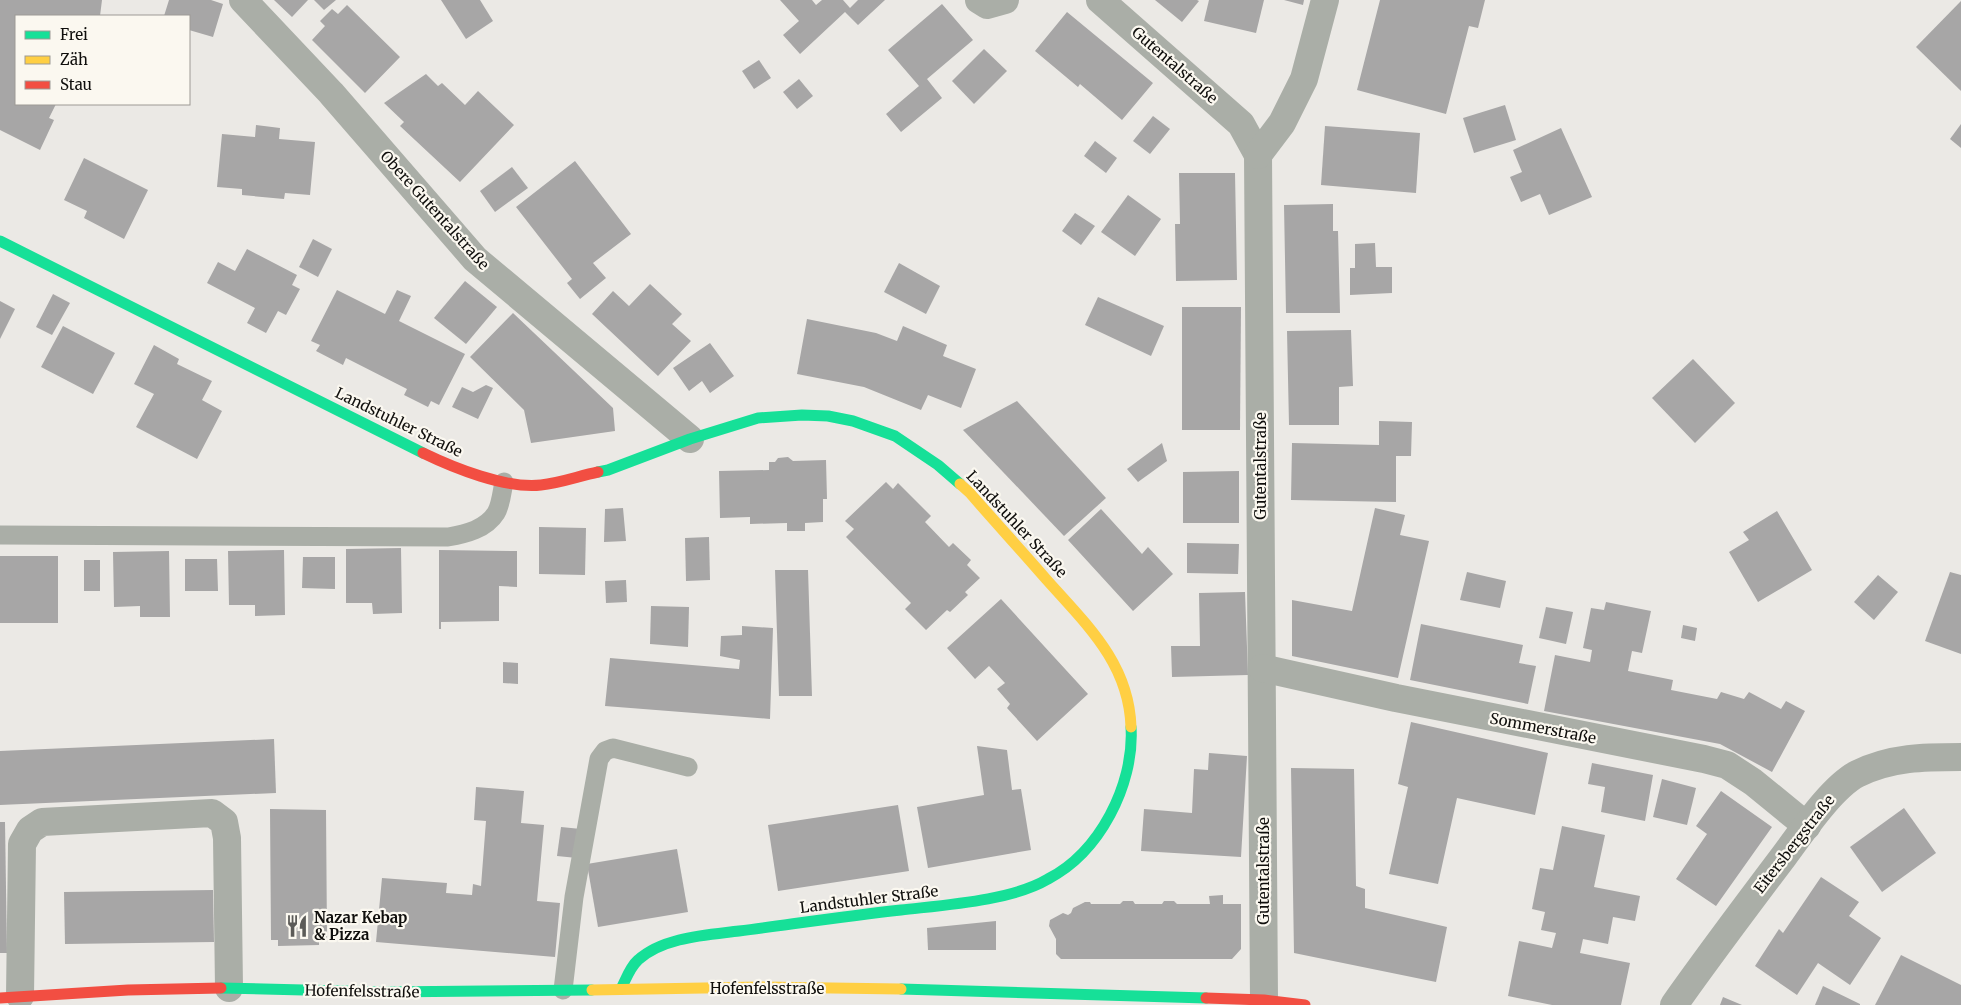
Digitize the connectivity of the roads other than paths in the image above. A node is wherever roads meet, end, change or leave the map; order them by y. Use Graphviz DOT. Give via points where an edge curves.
graph roads {
  1 [pos="243,0"];
  2 [pos="979,0"];
  3 [pos="1004,0"];
  4 [pos="1100,0"];
  5 [pos="1324,0"];
  6 [pos="1258,155"];
  7 [pos="0,241"];
  8 [pos="690,440"];
  9 [pos="504,482"];
  10 [pos="0,535"];
  11 [pos="1262,668"];
  12 [pos="1961,757"];
  13 [pos="688,767"];
  14 [pos="1806,826"];
  15 [pos="229,988"];
  16 [pos="621,989"];
  17 [pos="563,990"];
  18 [pos="537,991"];
  19 [pos="383,992"];
  20 [pos="10,997"];
  21 [pos="1264,1000"];
  22 [pos="406,1005"];
  23 [pos="536,1005"];
  24 [pos="1305,1005"];
  25 [pos="1674,1005"];
  1 -- 8 [label="street, Obere Gutentalstraße" via="331,93 476,259"];
  2 -- 3 [label="street" via="987,5"];
  4 -- 6 [label="street, Gutentalstraße" via="1241,124"];
  5 -- 6 [label="street" via="1304,79 1282,123"];
  6 -- 11 [label="street, Gutentalstraße"];
  7 -- 9 [label="street, Landstuhler Straße" via="448,465"];
  8 -- 9 [label="street, Landstuhler Straße" via="608,470 540,485"];
  8 -- 16 [label="street, Landstuhler Straße" via="758,418 828,416 894,436 938,465 970,493 1086,622 1111,656 1129,700 1132,751 1125,782 1100,833 1075,861 1030,888 984,899 687,940 654,949 638,960"];
  9 -- 10 [label="lane" via="497,512 486,524 468,533 448,537"];
  11 -- 14 [label="street, Sommerstraße" via="1727,765"];
  11 -- 21 [label="street, Gutentalstraße"];
  12 -- 14 [label="street, Eitersbergstraße" via="1910,758 1856,775"];
  13 -- 17 [label="lane" via="613,748 605,751 599,759 574,897"];
  14 -- 25 [label="street, Eitersbergstraße"];
  15 -- 19 [label="street, Hofenfelsstraße"];
  15 -- 20 [label="street, Hofenfelsstraße"];
  15 -- 20 [label="street, Hofenfelsstraße" via="227,838 224,822 212,813 42,822 30,830 22,844"];
  16 -- 17 [label="street, Hofenfelsstraße"];
  16 -- 21 [label="street, Hofenfelsstraße" via="939,990"];
  17 -- 18 [label="street, Hofenfelsstraße"];
  18 -- 19 [label="street, Hofenfelsstraße"];
  18 -- 23 [label="street"];
  19 -- 22 [label="street"];
  21 -- 24 [label="street, Hofenfelsstraße"];
}
